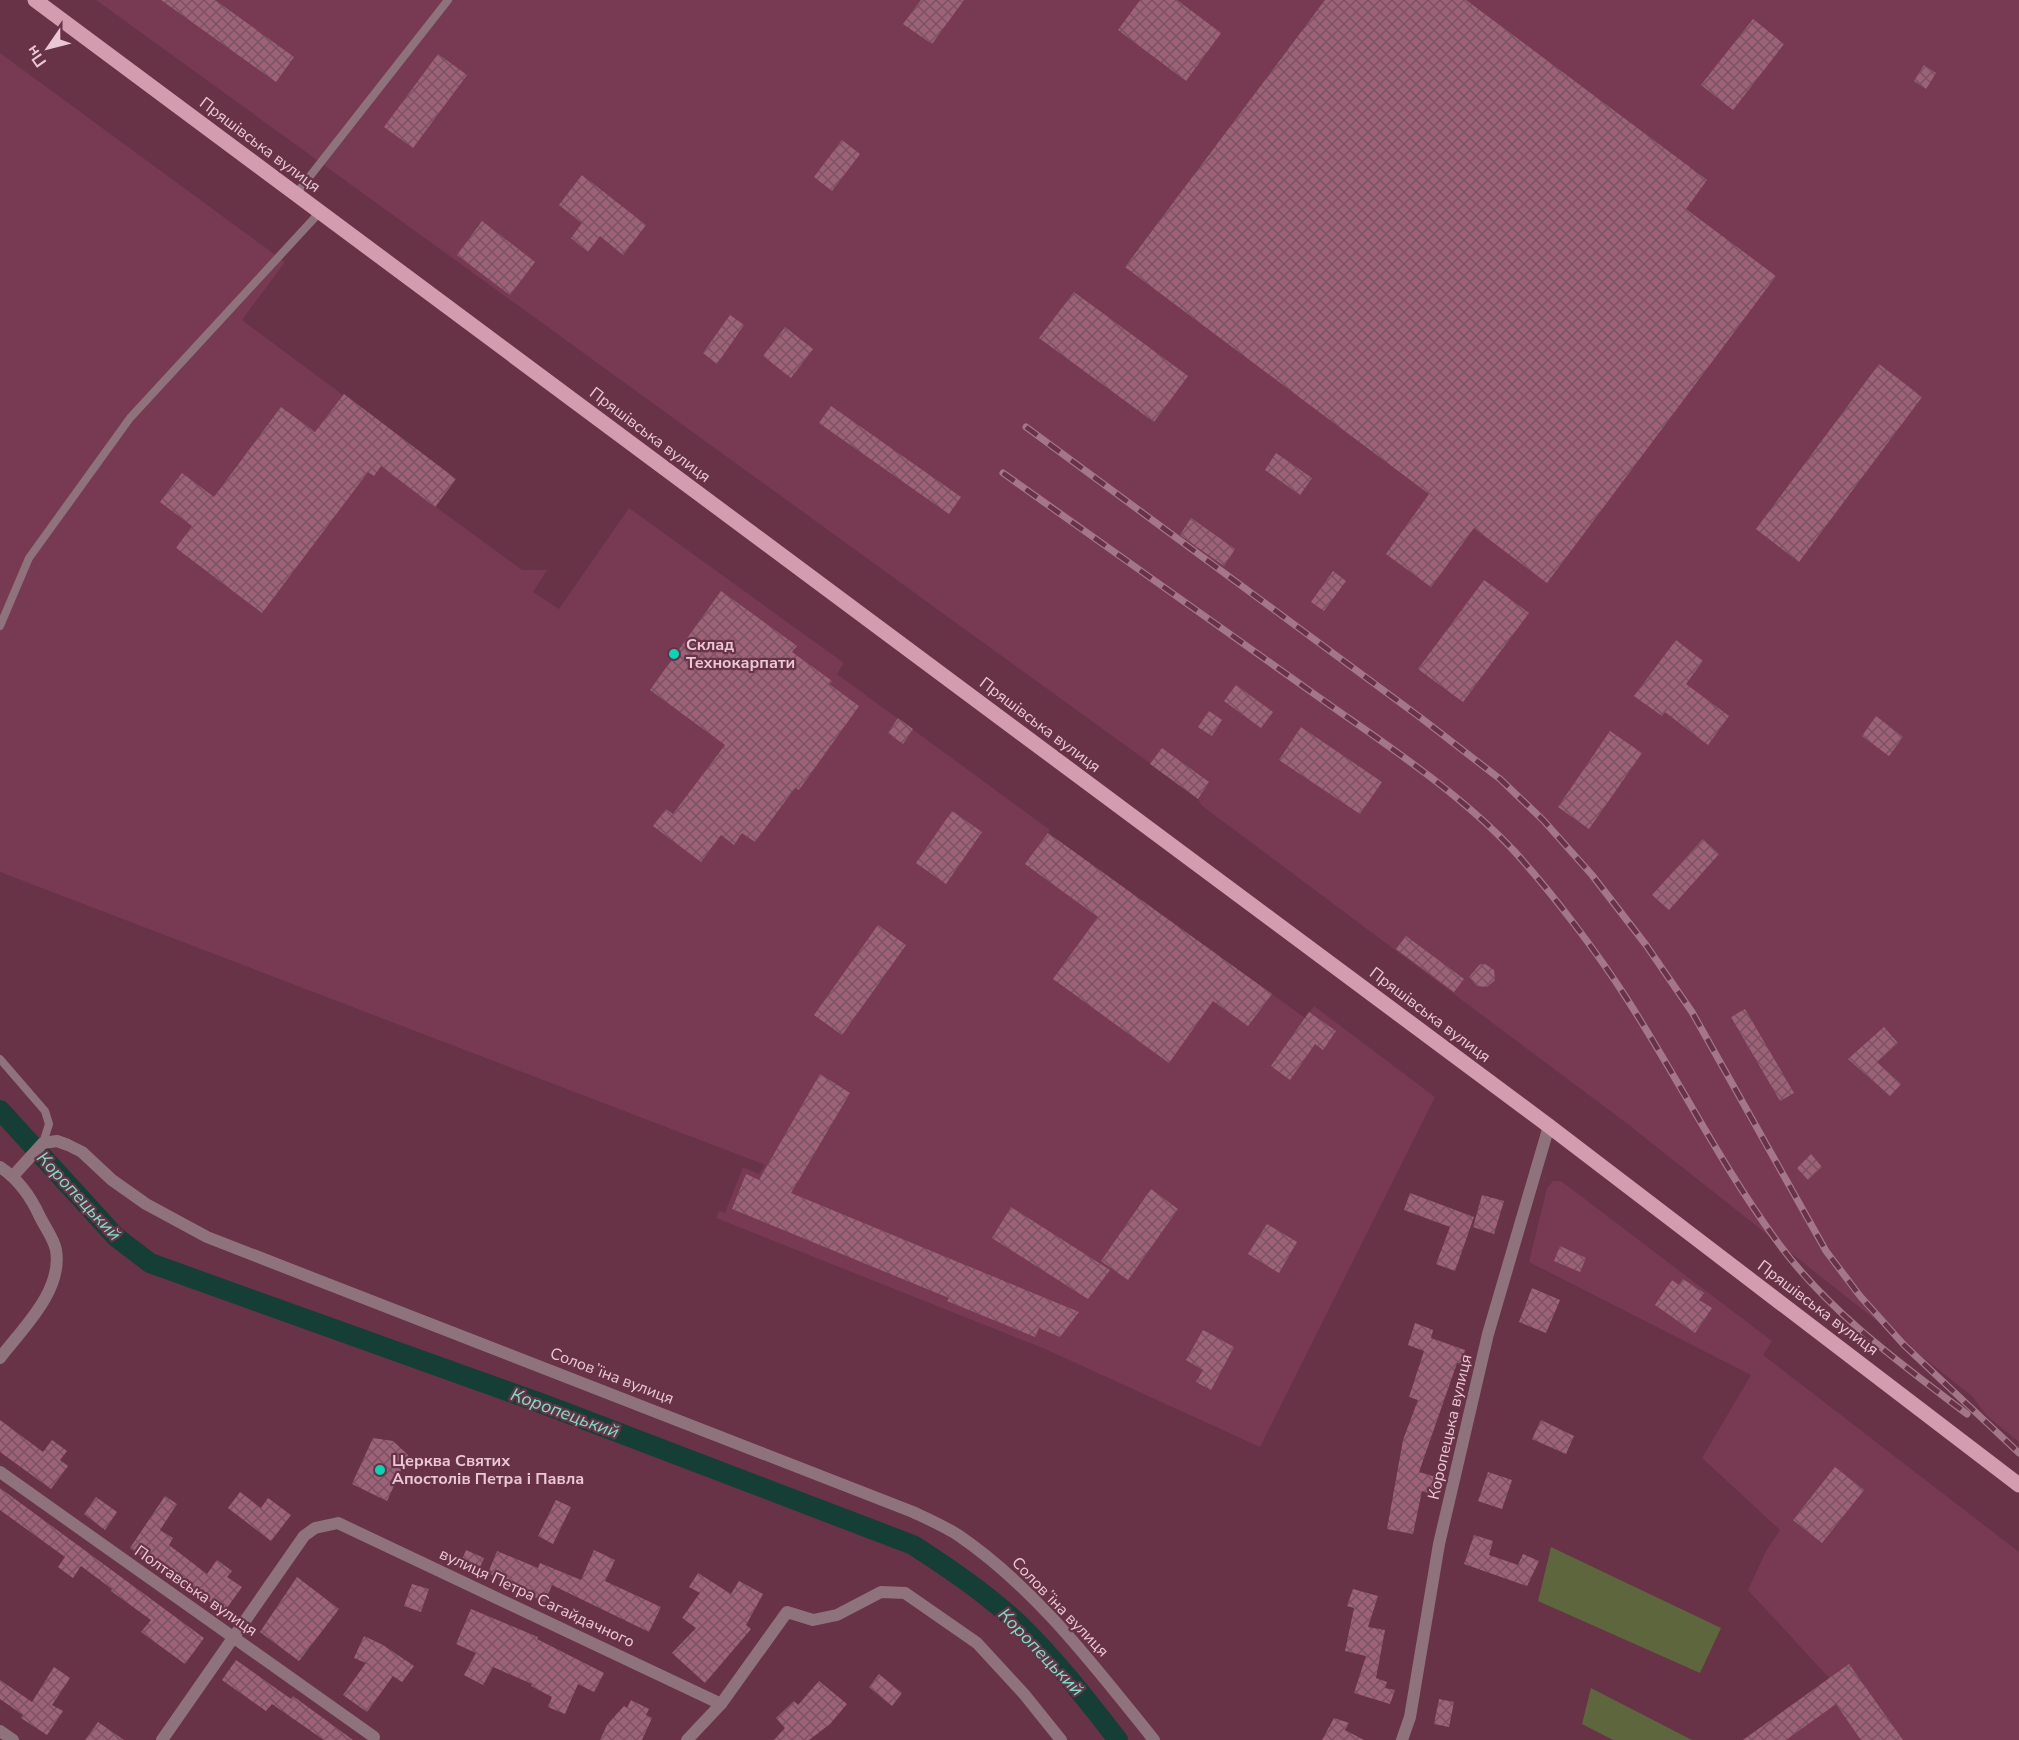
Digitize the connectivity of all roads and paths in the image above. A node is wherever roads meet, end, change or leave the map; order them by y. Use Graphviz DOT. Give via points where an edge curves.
graph roads {
  1 [pos="35,0"];
  2 [pos="448,0"];
  3 [pos="296,194"];
  4 [pos="320,212"];
  5 [pos="0,626"];
  6 [pos="0,1059"];
  7 [pos="1549,1126"];
  8 [pos="43,1143"];
  9 [pos="0,1167"];
  10 [pos="13,1176"];
  11 [pos="0,1358"];
  12 [pos="0,1472"];
  13 [pos="2019,1485"];
  14 [pos="233,1637"];
  15 [pos="721,1704"];
  16 [pos="0,1731"];
  17 [pos="374,1737"];
  18 [pos="13,1740"];
  19 [pos="162,1740"];
  20 [pos="687,1740"];
  21 [pos="1061,1740"];
  22 [pos="1154,1740"];
  23 [pos="1402,1740"];
  1 -- 3 [label="main road, Пряшівська вулиця"];
  2 -- 3 [label="lane"];
  3 -- 4 [label="main road, Пряшівська вулиця"];
  4 -- 5 [label="lane" via="130,418 29,558"];
  4 -- 7 [label="main road, Пряшівська вулиця"];
  6 -- 8 [label="lane" via="45,1111 49,1124"];
  7 -- 13 [label="main road, Пряшівська вулиця"];
  7 -- 23 [label="street, Коропецька вулиця" via="1488,1334 1439,1544 1410,1717"];
  8 -- 10 [label="street"];
  8 -- 22 [label="street, Соловʼїна вулиця" via="57,1141 82,1152 146,1204 207,1237 857,1489 956,1534 1035,1599"];
  9 -- 10 [label="street"];
  10 -- 11 [label="street" via="35,1206 56,1249 55,1274 46,1297"];
  12 -- 14 [label="street, Полтавська вулиця"];
  14 -- 15 [label="street, вулиця Петра Сагайдачного" via="304,1536 326,1524 338,1523"];
  14 -- 17 [label="street, Полтавська вулиця"];
  14 -- 19 [label="street"];
  15 -- 20 [label="street"];
  15 -- 21 [label="street" via="787,1612 813,1620 837,1615 881,1592 905,1593 977,1643"];
  16 -- 18 [label="street"];
}
